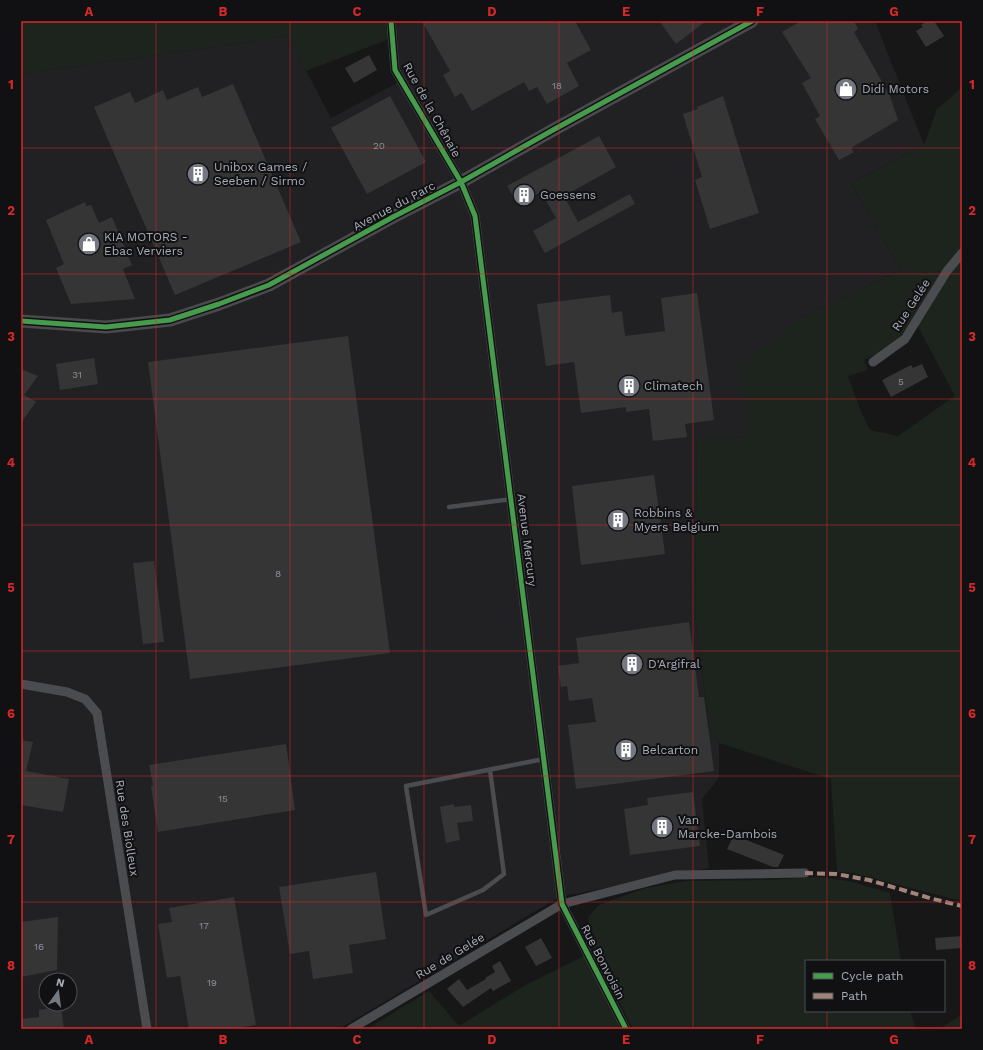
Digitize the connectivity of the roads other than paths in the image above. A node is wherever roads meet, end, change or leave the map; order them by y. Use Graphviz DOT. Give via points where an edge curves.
graph roads {
  1 [pos="391,21"];
  2 [pos="752,21"];
  3 [pos="461,182"];
  4 [pos="962,253"];
  5 [pos="21,321"];
  6 [pos="873,362"];
  7 [pos="512,499"];
  8 [pos="449,508"];
  9 [pos="21,684"];
  10 [pos="544,759"];
  11 [pos="490,770"];
  12 [pos="805,873"];
  13 [pos="562,904"];
  14 [pos="147,1029"];
  15 [pos="351,1029"];
  16 [pos="626,1029"];
  1 -- 3 [label="street, Rue de la Chênaie" via="395,70"];
  2 -- 3 [label="street, Avenue du Parc"];
  3 -- 5 [label="street, Avenue du Parc" via="269,285 177,318 106,327"];
  3 -- 7 [label="street, Avenue Mercury" via="475,216"];
  4 -- 6 [label="street, Rue Gelée" via="947,271 905,339"];
  7 -- 8 [label="lane"];
  7 -- 10 [label="street, Avenue Mercury"];
  9 -- 14 [label="street, Rue des Biolleux" via="67,692 85,699 97,713"];
  10 -- 11 [label="lane"];
  10 -- 13 [label="street, Avenue Mercury"];
  11 -- 11 [label="lane" via="406,786 426,915 483,890 504,874"];
  12 -- 13 [label="street, Rue de Gelée" via="675,875"];
  13 -- 15 [label="street, Rue de Gelée"];
  13 -- 16 [label="street, Rue Bonvoisin"];
}
